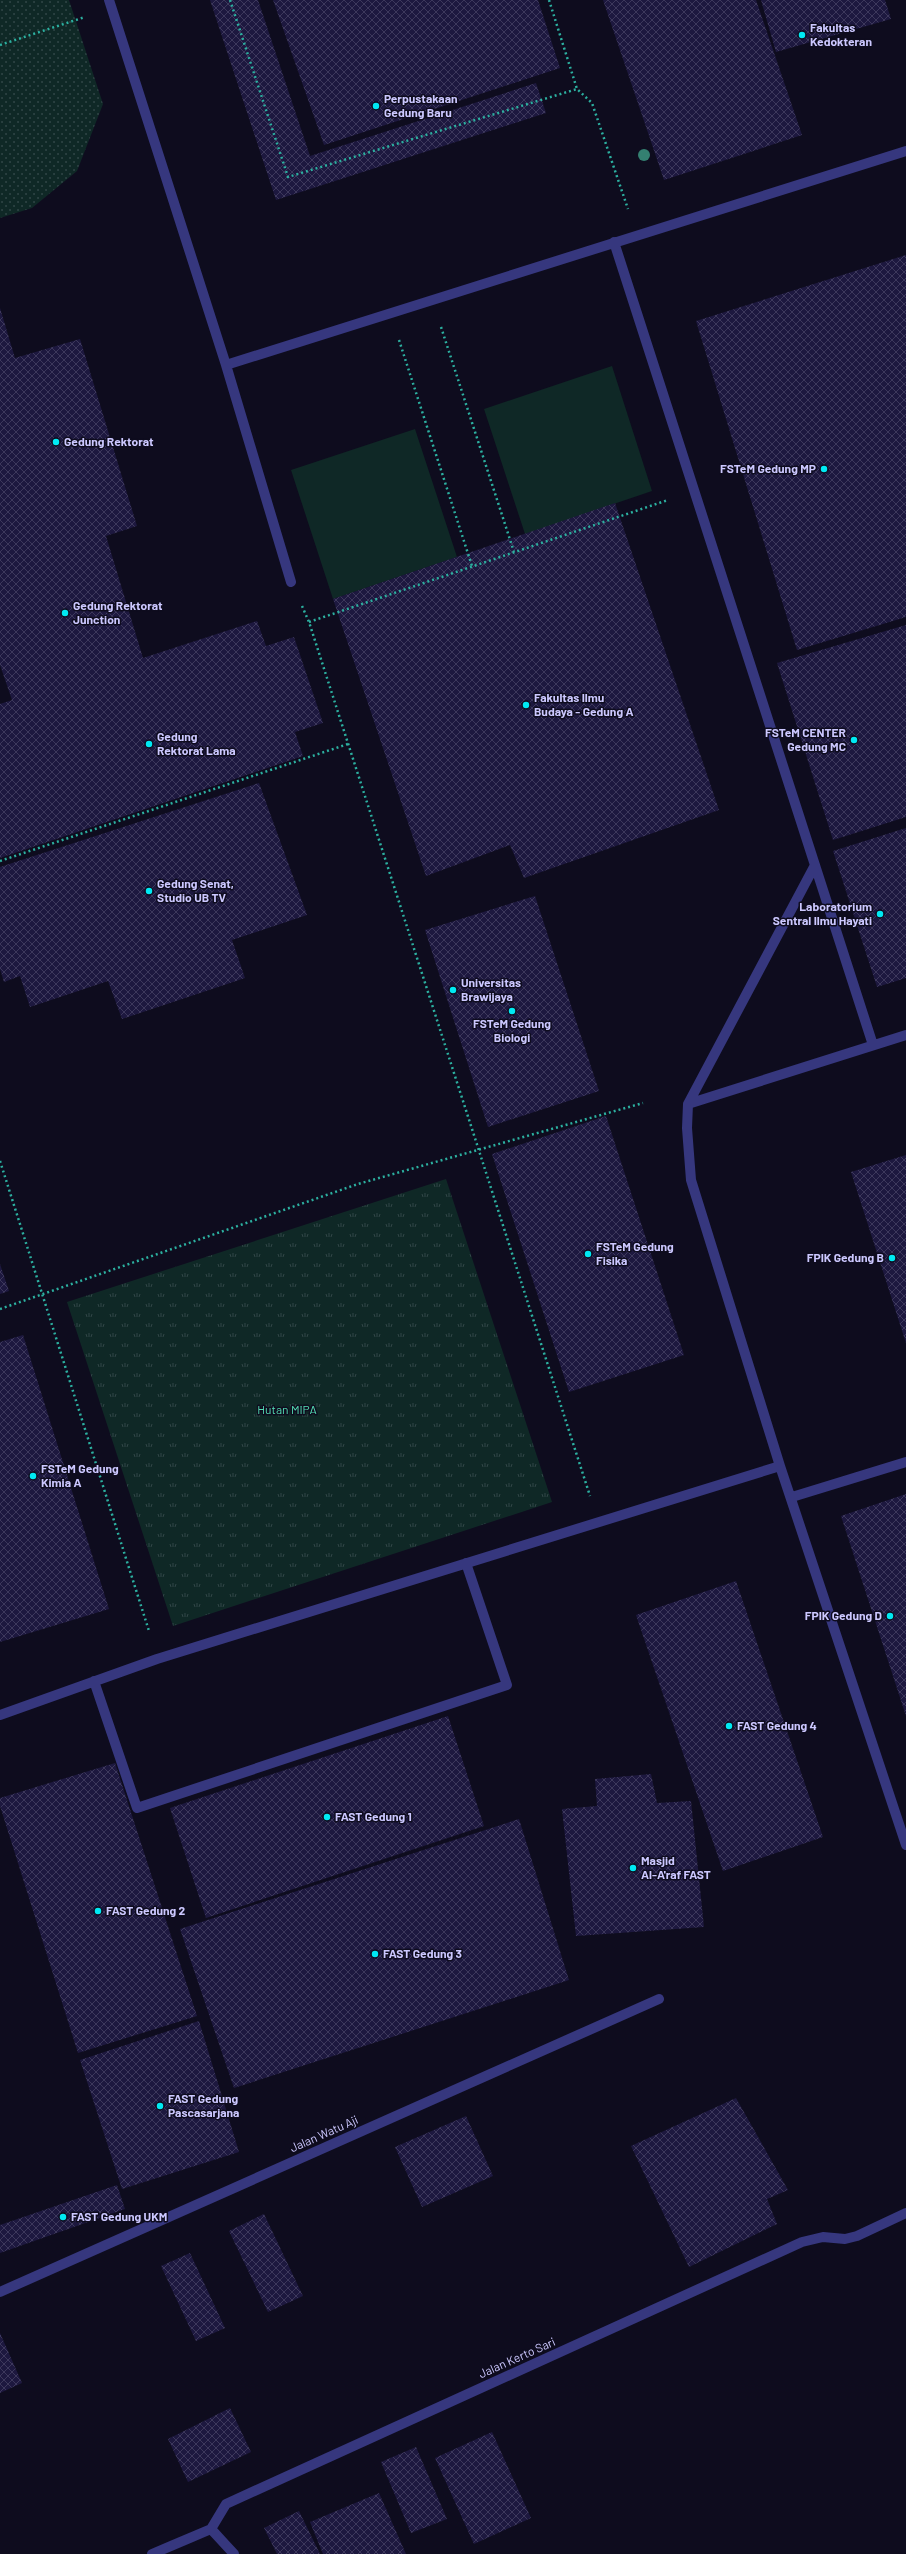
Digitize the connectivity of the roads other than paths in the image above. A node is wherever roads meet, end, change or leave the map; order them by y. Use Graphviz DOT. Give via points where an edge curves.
graph roads {
  1 [pos="110,4"];
  2 [pos="906,151"];
  3 [pos="614,242"];
  4 [pos="226,365"];
  5 [pos="291,582"];
  6 [pos="814,865"];
  7 [pos="906,1035"];
  8 [pos="873,1045"];
  9 [pos="688,1104"];
  10 [pos="906,1462"];
  11 [pos="780,1466"];
  12 [pos="792,1497"];
  13 [pos="466,1563"];
  14 [pos="94,1681"];
  15 [pos="0,1715"];
  16 [pos="906,1845"];
  17 [pos="659,1999"];
  18 [pos="906,2212"];
  19 [pos="0,2292"];
  20 [pos="211,2528"];
  21 [pos="152,2554"];
  22 [pos="234,2554"];
  1 -- 4 [label="street"];
  2 -- 3 [label="street"];
  3 -- 4 [label="street"];
  3 -- 6 [label="street"];
  4 -- 5 [label="street"];
  6 -- 8 [label="street"];
  6 -- 9 [label="street"];
  7 -- 8 [label="street"];
  8 -- 9 [label="street"];
  9 -- 11 [label="street" via="691,1180"];
  10 -- 12 [label="street"];
  11 -- 12 [label="street"];
  11 -- 13 [label="street"];
  12 -- 16 [label="street"];
  13 -- 14 [label="street" via="157,1658"];
  13 -- 14 [label="street" via="507,1685 137,1808"];
  14 -- 15 [label="street"];
  17 -- 19 [label="street, Jalan Watu Aji"];
  18 -- 20 [label="street, Jalan Kerto Sari" via="857,2236 845,2239 823,2237 802,2242 226,2504"];
  20 -- 21 [label="street"];
  20 -- 22 [label="street"];
}
